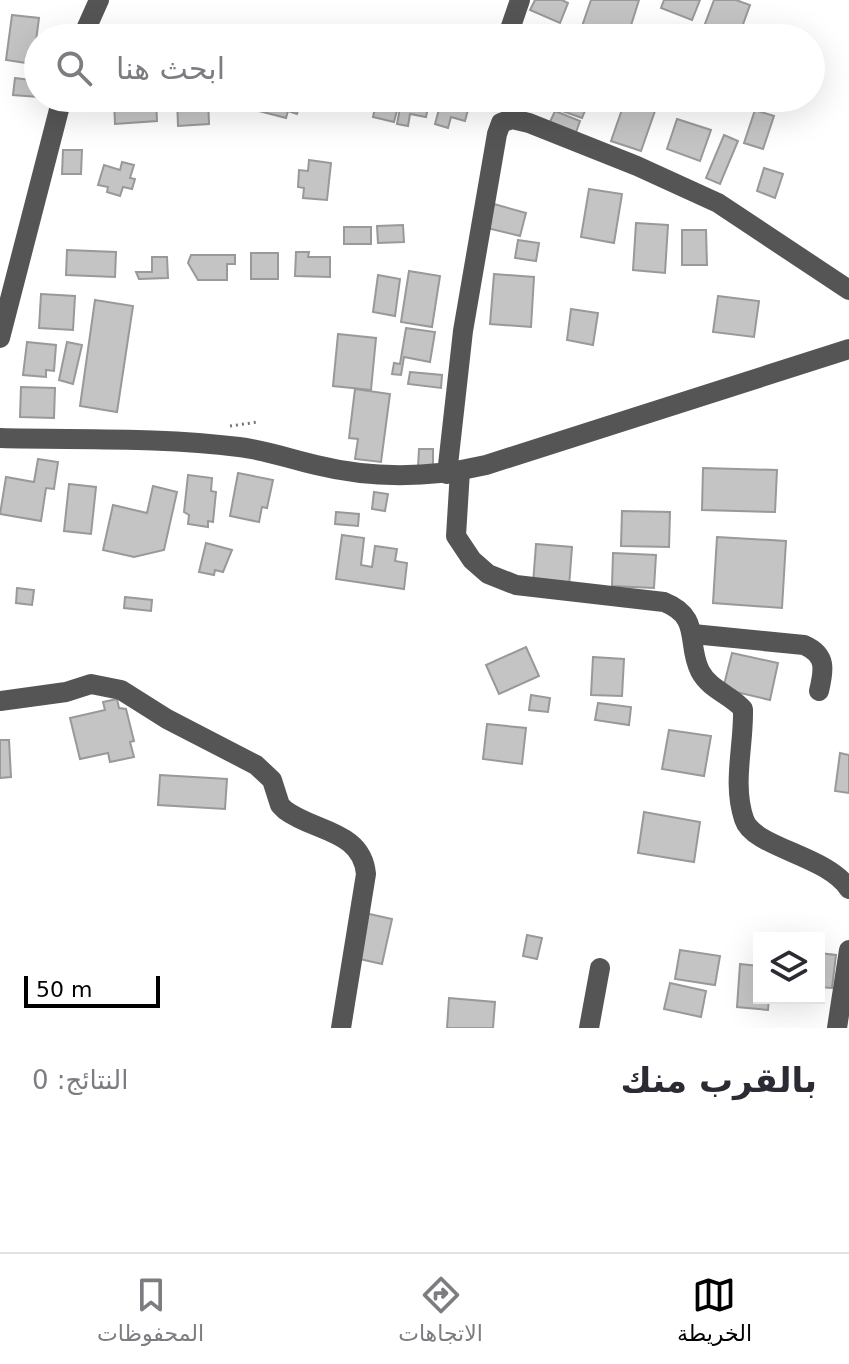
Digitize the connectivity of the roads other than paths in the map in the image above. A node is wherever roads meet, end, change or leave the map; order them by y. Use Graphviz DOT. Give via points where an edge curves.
graph roads {
  1 [pos="99,0"];
  2 [pos="520,0"];
  3 [pos="88,24"];
  4 [pos="512,24"];
  5 [pos="58,112"];
  6 [pos="849,290"];
  7 [pos="0,338"];
  8 [pos="849,349"];
  9 [pos="0,438"];
  10 [pos="453,472"];
  11 [pos="693,634"];
  12 [pos="819,691"];
  13 [pos="0,701"];
  14 [pos="849,889"];
  15 [pos="849,950"];
  16 [pos="600,968"];
  17 [pos="341,1028"];
  18 [pos="589,1028"];
  19 [pos="837,1028"];
  1 -- 3 [label="street"];
  2 -- 4 [label="street"];
  5 -- 7 [label="street"];
  6 -- 10 [label="street" via="718,203 529,123 501,123 463,331"];
  8 -- 10 [label="street"];
  9 -- 10 [label="street" via="150,440 241,447 347,471 400,476"];
  10 -- 11 [label="street" via="456,536 488,574 516,585 664,602 677,607"];
  11 -- 12 [label="street" via="814,649 824,670"];
  11 -- 14 [label="street" via="706,681 743,709 739,781 745,822 754,834 828,869"];
  13 -- 17 [label="street" via="91,684 121,690 256,765 272,780 285,810 355,845 366,874"];
  15 -- 19 [label="street"];
  16 -- 18 [label="street"];
}
